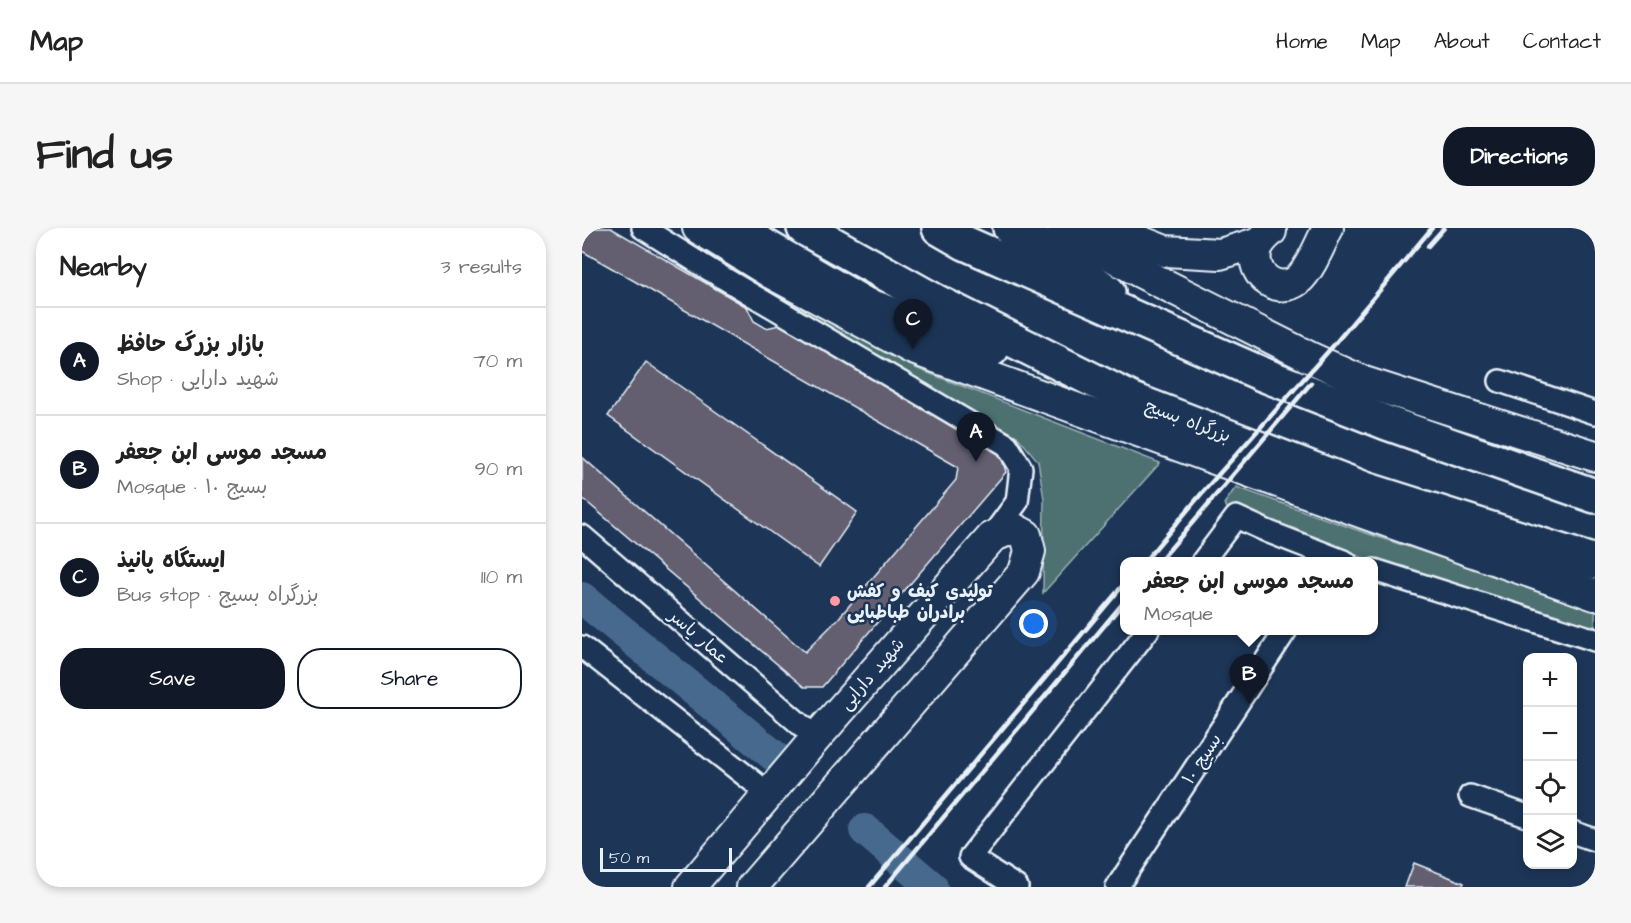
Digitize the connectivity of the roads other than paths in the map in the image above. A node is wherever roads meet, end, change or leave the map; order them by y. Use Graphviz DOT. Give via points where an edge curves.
graph roads {
  1 [pos="643,228"];
  2 [pos="698,228"];
  3 [pos="734,228"];
  4 [pos="804,228"];
  5 [pos="939,228"];
  6 [pos="1010,228"];
  7 [pos="1064,228"];
  8 [pos="1107,228"];
  9 [pos="1328,228"];
  10 [pos="1267,235"];
  11 [pos="1163,332"];
  12 [pos="1500,381"];
  13 [pos="1133,400"];
  14 [pos="1595,413"];
  15 [pos="1595,456"];
  16 [pos="1595,496"];
  17 [pos="582,536"];
  18 [pos="992,537"];
  19 [pos="1205,557"];
  20 [pos="1330,557"];
  21 [pos="1595,562"];
  22 [pos="1378,571"];
  23 [pos="1595,595"];
  24 [pos="1144,635"];
  25 [pos="1283,635"];
  26 [pos="1595,640"];
  27 [pos="582,647"];
  28 [pos="816,738"];
  29 [pos="770,794"];
  30 [pos="1470,796"];
  31 [pos="1524,815"];
  32 [pos="1577,834"];
  33 [pos="1595,840"];
  34 [pos="690,887"];
  35 [pos="752,887"];
  36 [pos="1017,887"];
  37 [pos="1117,887"];
  1 -- 18 [label="street" via="1007,445 1021,468 1017,502"];
  2 -- 23 [label="main road" via="771,273 913,348"];
  3 -- 13 [label="highway" via="864,304"];
  4 -- 13 [label="highway, بزرگراه بسیج" via="935,301"];
  5 -- 11 [label="highway"];
  6 -- 11 [label="highway" via="1052,251"];
  7 -- 15 [label="main road" via="1138,271 1364,382"];
  8 -- 10 [label="main road" via="1165,251 1220,254"];
  9 -- 10 [label="main road" via="1304,275 1286,285 1266,280 1255,262 1256,252"];
  11 -- 16 [label="highway" via="1387,423"];
  12 -- 14 [label="street"];
  13 -- 21 [label="highway, بزرگراه بسیج" via="1365,489"];
  17 -- 28 [label="street, عمار یاسر"];
  18 -- 28 [label="main road, شهید دارایی"];
  18 -- 35 [label="main road" via="1013,528 1026,535 1030,551 1024,572"];
  19 -- 20 [label="street" via="1236,517"];
  22 -- 26 [label="street"];
  24 -- 36 [label="street" via="970,857"];
  25 -- 37 [label="street, بسیج ۱۰"];
  27 -- 29 [label="street"];
  28 -- 29 [label="main road, شهید دارایی"];
  29 -- 34 [label="main road, شهید دارایی"];
  30 -- 31 [label="street"];
  32 -- 33 [label="street"];
}
